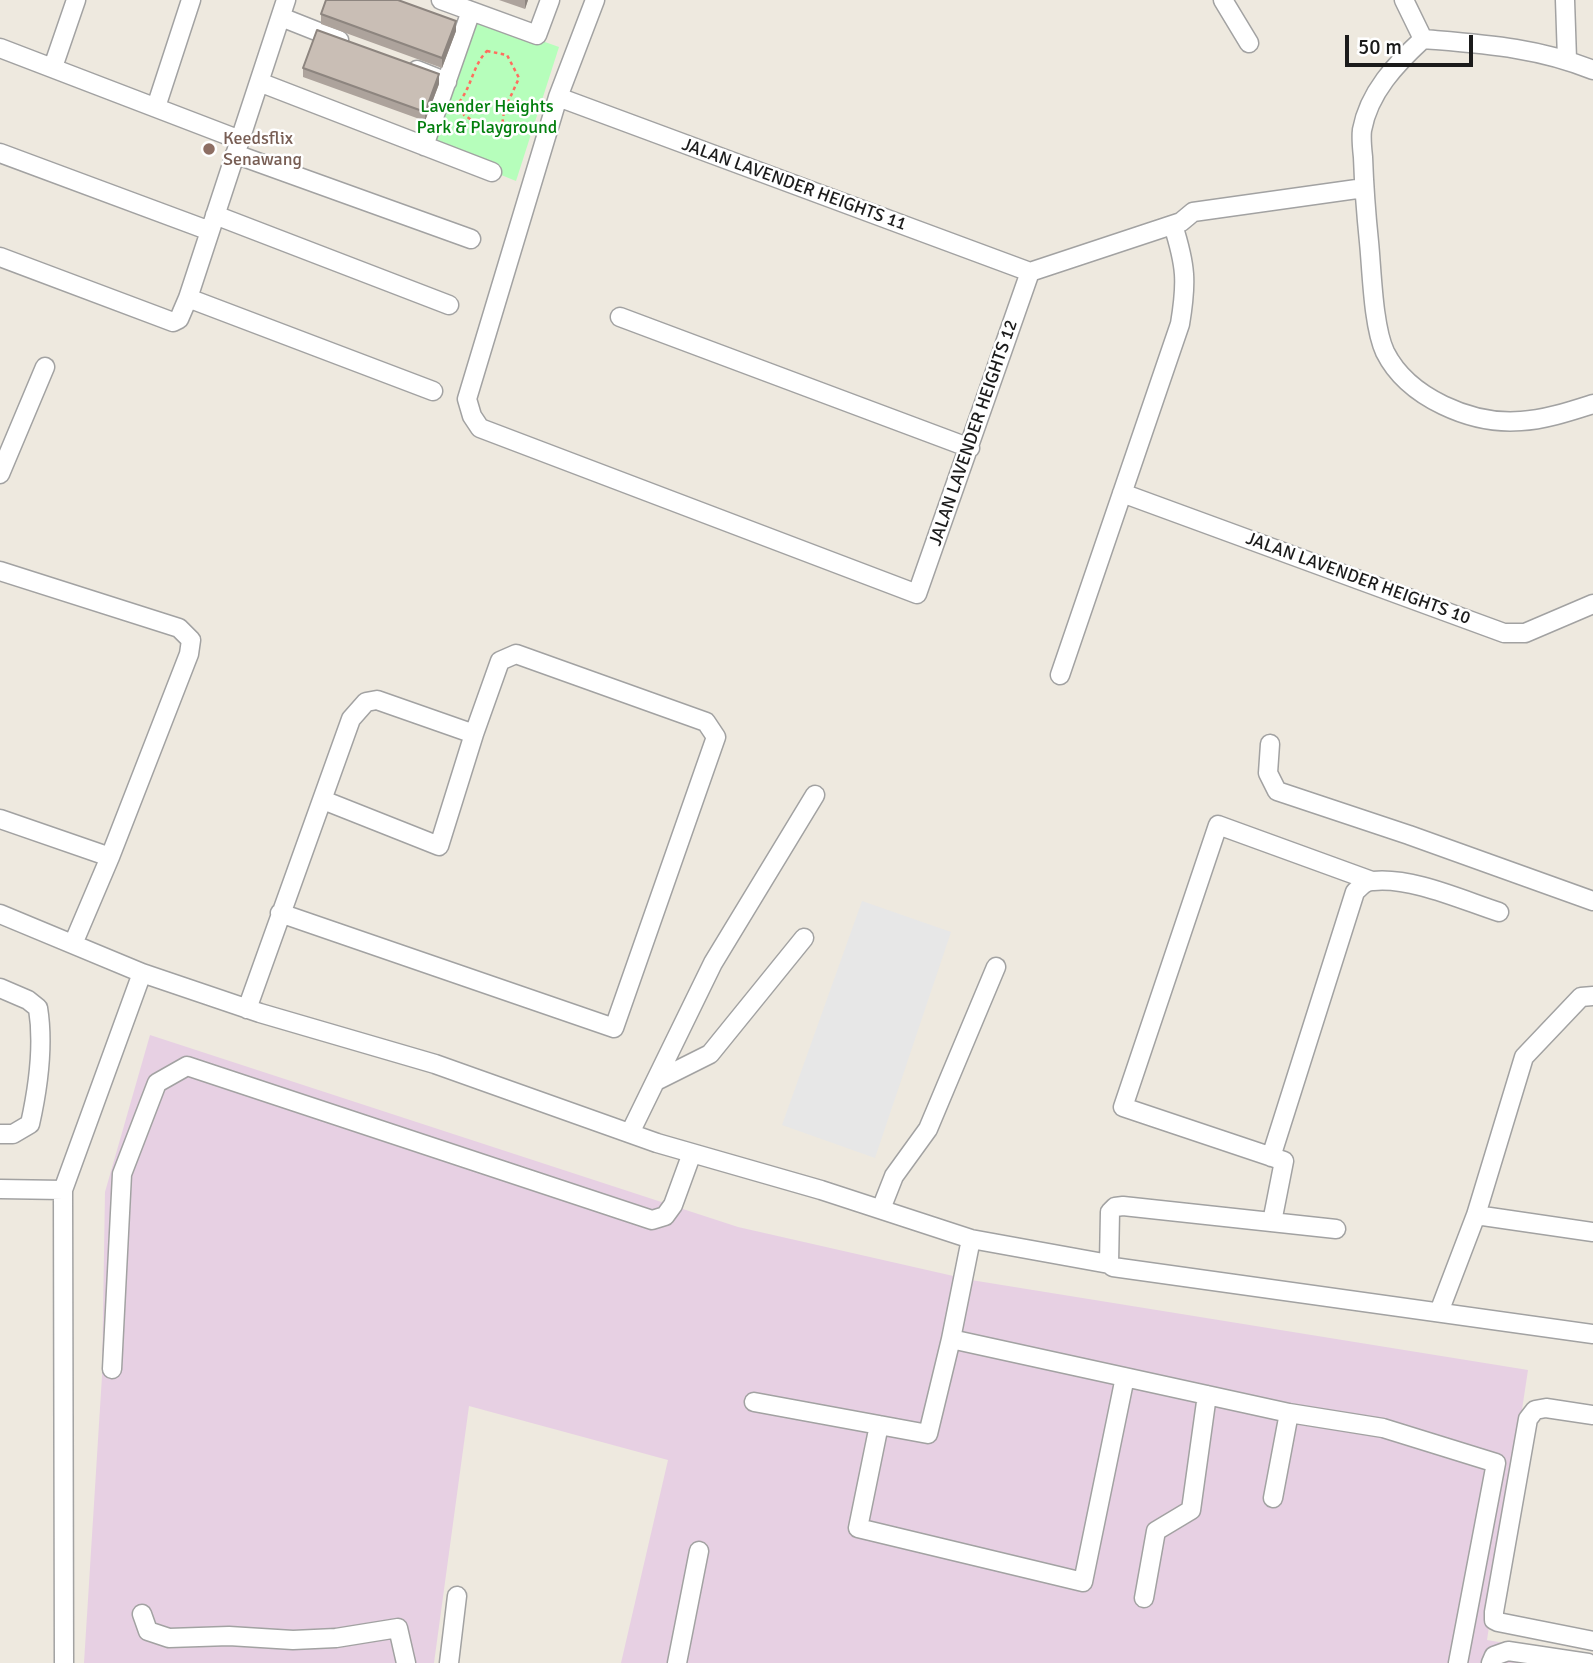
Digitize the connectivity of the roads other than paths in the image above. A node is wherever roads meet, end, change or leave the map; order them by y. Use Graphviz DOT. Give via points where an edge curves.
graph roads {
  1 [pos="76,0"];
  2 [pos="191,0"];
  3 [pos="442,0"];
  4 [pos="550,0"];
  5 [pos="595,0"];
  6 [pos="1223,0"];
  7 [pos="1404,0"];
  8 [pos="1565,0"];
  9 [pos="284,9"];
  10 [pos="471,11"];
  11 [pos="1423,39"];
  12 [pos="1249,43"];
  13 [pos="357,47"];
  14 [pos="0,48"];
  15 [pos="1567,60"];
  16 [pos="396,62"];
  17 [pos="53,67"];
  18 [pos="1593,70"];
  19 [pos="259,82"];
  20 [pos="447,82"];
  21 [pos="558,97"];
  22 [pos="156,107"];
  23 [pos="424,146"];
  24 [pos="237,147"];
  25 [pos="0,153"];
  26 [pos="492,172"];
  27 [pos="1364,188"];
  28 [pos="213,223"];
  29 [pos="1173,225"];
  30 [pos="471,239"];
  31 [pos="0,257"];
  32 [pos="1030,272"];
  33 [pos="188,298"];
  34 [pos="449,305"];
  35 [pos="620,317"];
  36 [pos="45,367"];
  37 [pos="433,391"];
  38 [pos="1593,404"];
  39 [pos="970,449"];
  40 [pos="0,474"];
  41 [pos="1122,493"];
  42 [pos="0,571"];
  43 [pos="1593,604"];
  44 [pos="1060,675"];
  45 [pos="474,734"];
  46 [pos="1270,744"];
  47 [pos="815,795"];
  48 [pos="323,800"];
  49 [pos="0,820"];
  50 [pos="110,857"];
  51 [pos="1372,881"];
  52 [pos="1593,901"];
  53 [pos="1499,912"];
  54 [pos="280,913"];
  55 [pos="0,914"];
  56 [pos="804,938"];
  57 [pos="73,944"];
  58 [pos="996,967"];
  59 [pos="142,973"];
  60 [pos="0,988"];
  61 [pos="1593,996"];
  62 [pos="247,1009"];
  63 [pos="656,1081"];
  64 [pos="630,1133"];
  65 [pos="0,1134"];
  66 [pos="692,1153"];
  67 [pos="1271,1157"];
  68 [pos="0,1189"];
  69 [pos="63,1190"];
  70 [pos="881,1209"];
  71 [pos="1476,1215"];
  72 [pos="1272,1222"];
  73 [pos="1336,1229"];
  74 [pos="1593,1232"];
  75 [pos="971,1239"];
  76 [pos="1109,1264"];
  77 [pos="1439,1312"];
  78 [pos="1593,1334"];
  79 [pos="951,1339"];
  80 [pos="112,1369"];
  81 [pos="1125,1377"];
  82 [pos="1207,1395"];
  83 [pos="754,1402"];
  84 [pos="1289,1413"];
  85 [pos="1593,1415"];
  86 [pos="879,1425"];
  87 [pos="1273,1498"];
  88 [pos="699,1551"];
  89 [pos="457,1596"];
  90 [pos="1144,1598"];
  91 [pos="142,1614"];
  92 [pos="1593,1641"];
  93 [pos="64,1663"];
  94 [pos="406,1663"];
  95 [pos="449,1663"];
  96 [pos="677,1663"];
  97 [pos="1458,1663"];
  98 [pos="1491,1663"];
  99 [pos="1588,1663"];
  1 -- 17 [label="street"];
  2 -- 22 [label="street"];
  3 -- 10 [label="street"];
  4 -- 10 [label="street" via="537,35"];
  5 -- 21 [label="street"];
  6 -- 12 [label="street"];
  7 -- 11 [label="street"];
  8 -- 15 [label="street"];
  9 -- 13 [label="street"];
  9 -- 19 [label="street"];
  10 -- 20 [label="street"];
  11 -- 15 [label="street" via="1520,48"];
  11 -- 27 [label="street" via="1395,65 1373,99 1362,131"];
  14 -- 17 [label="street"];
  15 -- 18 [label="street"];
  16 -- 20 [label="street"];
  17 -- 22 [label="street"];
  19 -- 23 [label="street"];
  19 -- 24 [label="street"];
  20 -- 23 [label="street"];
  21 -- 32 [label="street, JALAN LAVENDER HEIGHTS 11"];
  21 -- 39 [label="street, JALAN LAVENDER HEIGHTS 12" via="467,399 480,428 917,594"];
  22 -- 24 [label="street"];
  23 -- 26 [label="street"];
  24 -- 28 [label="street"];
  24 -- 30 [label="street"];
  25 -- 28 [label="street"];
  27 -- 29 [label="street" via="1193,212"];
  27 -- 38 [label="street" via="1378,324 1385,351 1401,374 1424,394 1492,421 1523,421"];
  28 -- 33 [label="street"];
  28 -- 34 [label="street"];
  29 -- 32 [label="street"];
  29 -- 41 [label="street" via="1186,288 1180,324"];
  31 -- 33 [label="street" via="173,321 179,319"];
  32 -- 39 [label="street, JALAN LAVENDER HEIGHTS 12"];
  33 -- 37 [label="street"];
  35 -- 39 [label="street"];
  36 -- 40 [label="street"];
  41 -- 43 [label="street, JALAN LAVENDER HEIGHTS 10" via="1504,633 1525,633"];
  41 -- 44 [label="street"];
  42 -- 50 [label="street" via="178,628 191,640"];
  45 -- 48 [label="street" via="377,700 366,702 351,719"];
  45 -- 48 [label="street" via="439,846"];
  45 -- 54 [label="street" via="500,661 516,654 706,722 716,737 614,1028"];
  46 -- 52 [label="street" via="1268,773 1277,791"];
  47 -- 63 [label="street" via="713,963"];
  48 -- 54 [label="street"];
  49 -- 50 [label="street"];
  50 -- 57 [label="street"];
  51 -- 53 [label="street" via="1408,883"];
  51 -- 67 [label="street" via="1355,892"];
  51 -- 67 [label="street" via="1218,825 1123,1107"];
  54 -- 62 [label="street"];
  55 -- 57 [label="street"];
  56 -- 63 [label="street" via="710,1054"];
  57 -- 59 [label="street"];
  58 -- 70 [label="street" via="928,1129 894,1177"];
  59 -- 62 [label="street"];
  59 -- 69 [label="street"];
  60 -- 65 [label="street" via="38,1008 41,1025 30,1124 13,1134"];
  61 -- 71 [label="street" via="1581,997 1524,1057"];
  62 -- 64 [label="street" via="435,1064"];
  63 -- 64 [label="street"];
  64 -- 66 [label="street"];
  66 -- 70 [label="street"];
  66 -- 80 [label="street" via="673,1205 665,1216 652,1220 187,1066 157,1083 122,1174"];
  67 -- 72 [label="street" via="1284,1161"];
  68 -- 69 [label="street"];
  69 -- 93 [label="street"];
  70 -- 75 [label="street"];
  71 -- 74 [label="street"];
  71 -- 77 [label="street"];
  72 -- 73 [label="street"];
  72 -- 76 [label="street" via="1115,1207 1110,1212"];
  75 -- 76 [label="street"];
  75 -- 79 [label="street"];
  76 -- 77 [label="street"];
  77 -- 78 [label="street"];
  79 -- 81 [label="street"];
  79 -- 86 [label="street" via="928,1434"];
  81 -- 82 [label="street"];
  81 -- 86 [label="street" via="1083,1582 858,1528"];
  82 -- 84 [label="street"];
  82 -- 90 [label="street" via="1191,1510 1156,1531"];
  83 -- 86 [label="street"];
  84 -- 87 [label="street"];
  84 -- 97 [label="street" via="1384,1428 1496,1462"];
  85 -- 92 [label="street" via="1546,1408 1535,1410 1528,1419 1494,1612 1498,1622"];
  88 -- 96 [label="street"];
  89 -- 95 [label="street"];
  91 -- 94 [label="street" via="148,1631 169,1638 293,1640 397,1628"];
  98 -- 99 [label="street" via="1494,1656 1508,1651"];
}
